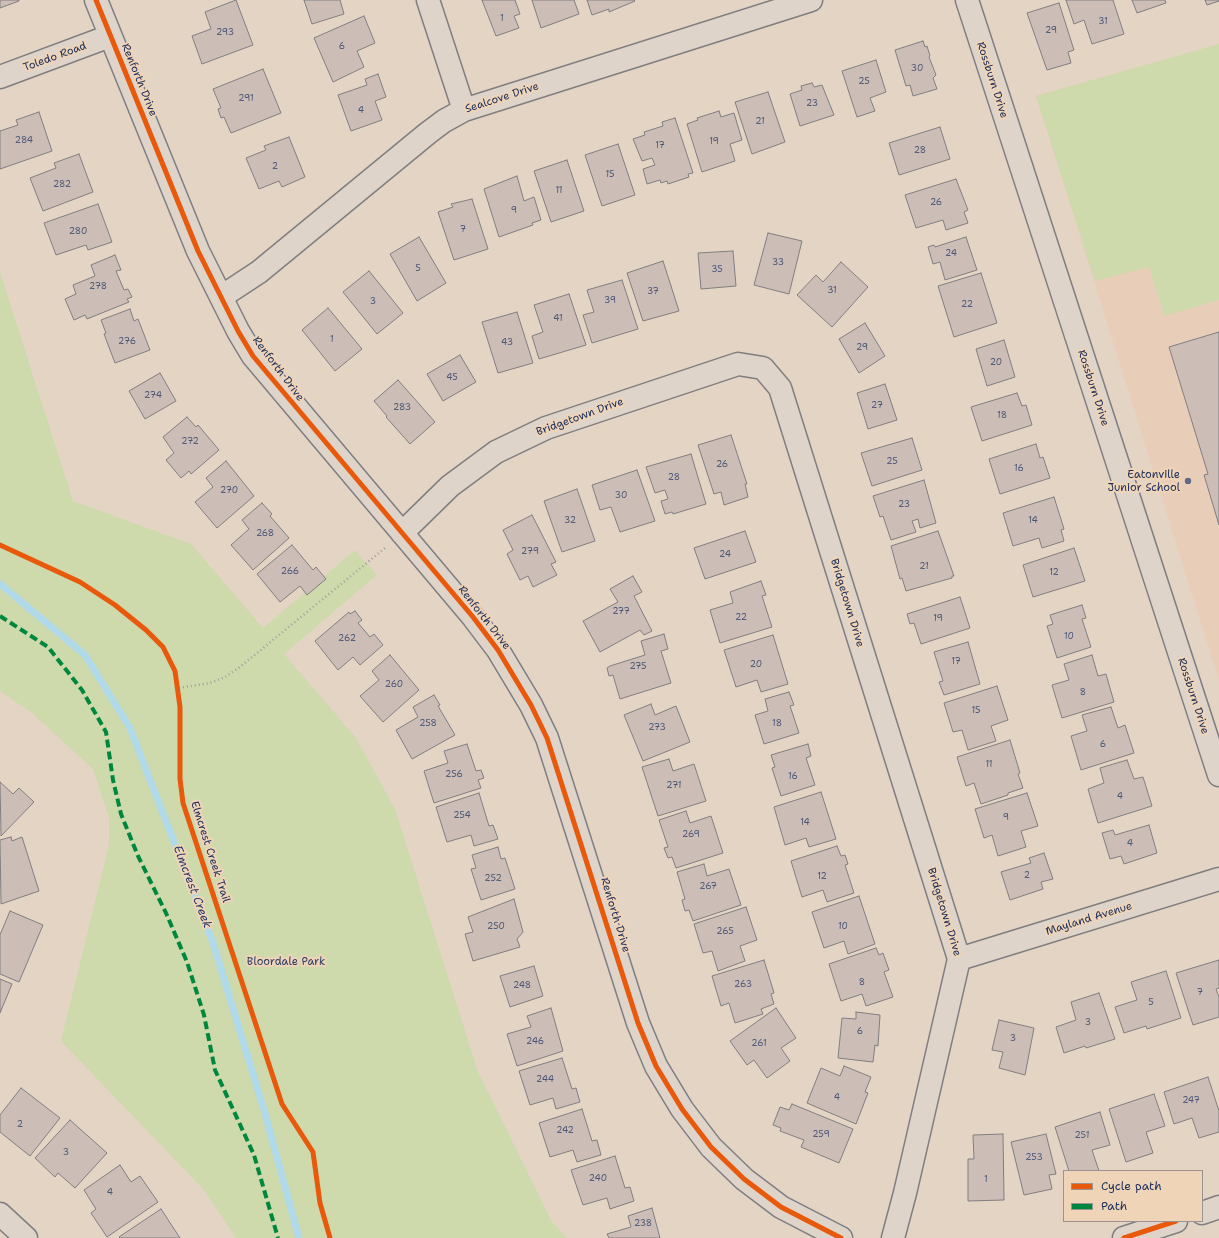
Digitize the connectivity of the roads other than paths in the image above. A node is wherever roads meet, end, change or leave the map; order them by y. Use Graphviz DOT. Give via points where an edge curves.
graph roads {
  1 [pos="96,0"];
  2 [pos="428,0"];
  3 [pos="811,0"];
  4 [pos="966,0"];
  5 [pos="110,36"];
  6 [pos="0,77"];
  7 [pos="464,110"];
  8 [pos="221,297"];
  9 [pos="402,533"];
  10 [pos="1219,775"];
  11 [pos="1219,879"];
  12 [pos="959,959"];
  13 [pos="1219,1207"];
  14 [pos="1203,1213"];
  15 [pos="0,1214"];
  16 [pos="1173,1222"];
  17 [pos="26,1238"];
  18 [pos="841,1238"];
  19 [pos="892,1238"];
  20 [pos="1124,1238"];
  1 -- 5 [label="street, Renforth Drive"];
  2 -- 7 [label="street"];
  3 -- 7 [label="street, Sealcove Drive"];
  4 -- 10 [label="street, Rossburn Drive"];
  5 -- 6 [label="street, Toledo Road"];
  5 -- 8 [label="street, Renforth Drive" via="198,251"];
  7 -- 8 [label="street, Sealcove Drive" via="428,133 259,272"];
  8 -- 9 [label="street, Renforth Drive" via="253,356"];
  9 -- 12 [label="street, Bridgetown Drive" via="450,486 496,452 546,428 738,364 763,368 780,388"];
  9 -- 18 [label="street, Renforth Drive" via="498,650 531,705 544,732 567,797 638,1023 656,1066 682,1109 711,1147 744,1179 781,1207"];
  11 -- 12 [label="street, Mayland Avenue"];
  12 -- 19 [label="street, Bridgetown Drive" via="905,1193"];
  13 -- 14 [label="street"];
  15 -- 17 [label="street"];
  16 -- 20 [label="street"];
}
